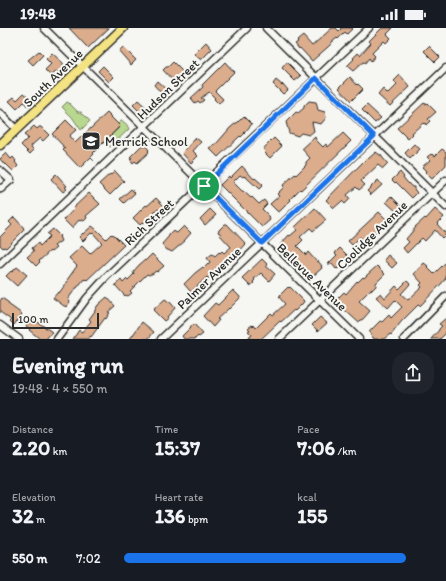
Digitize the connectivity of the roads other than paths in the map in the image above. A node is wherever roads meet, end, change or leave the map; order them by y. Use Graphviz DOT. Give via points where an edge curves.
graph roads {
  1 [pos="44,28"];
  2 [pos="122,28"];
  3 [pos="247,28"];
  4 [pos="266,28"];
  5 [pos="369,28"];
  6 [pos="83,66"];
  7 [pos="446,68"];
  8 [pos="316,78"];
  9 [pos="0,113"];
  10 [pos="144,126"];
  11 [pos="16,129"];
  12 [pos="374,136"];
  13 [pos="0,145"];
  14 [pos="0,170"];
  15 [pos="446,180"];
  16 [pos="204,186"];
  17 [pos="0,188"];
  18 [pos="432,194"];
  19 [pos="446,207"];
  20 [pos="262,243"];
  21 [pos="0,264"];
  22 [pos="446,296"];
  23 [pos="320,300"];
  24 [pos="0,325"];
  25 [pos="19,339"];
  26 [pos="57,339"];
  27 [pos="161,339"];
  28 [pos="279,339"];
  29 [pos="360,339"];
  30 [pos="404,339"];
  1 -- 6 [label="street, Bellevue Avenue"];
  2 -- 6 [label="main road, South Avenue"];
  3 -- 10 [label="street, Hudson Street"];
  4 -- 8 [label="street"];
  5 -- 8 [label="street, Rich Street"];
  6 -- 10 [label="street, Bellevue Avenue"];
  6 -- 11 [label="main road, South Avenue"];
  7 -- 12 [label="street, Palmer Avenue"];
  8 -- 12 [label="street"];
  8 -- 16 [label="street, Rich Street"];
  9 -- 11 [label="street"];
  10 -- 16 [label="street, Bellevue Avenue"];
  10 -- 21 [label="street, Hudson Street"];
  11 -- 13 [label="main road, South Avenue"];
  12 -- 18 [label="street"];
  12 -- 20 [label="street, Palmer Avenue"];
  14 -- 17 [label="street" via="11,180"];
  15 -- 18 [label="street, Coolidge Avenue"];
  16 -- 20 [label="street, Bellevue Avenue"];
  16 -- 26 [label="street, Rich Street" via="95,288"];
  18 -- 19 [label="street"];
  18 -- 23 [label="street, Coolidge Avenue"];
  20 -- 23 [label="street, Bellevue Avenue"];
  20 -- 27 [label="street, Palmer Avenue"];
  22 -- 30 [label="street"];
  23 -- 28 [label="street, Coolidge Avenue"];
  23 -- 29 [label="street, Bellevue Avenue"];
  24 -- 25 [label="street"];
}
